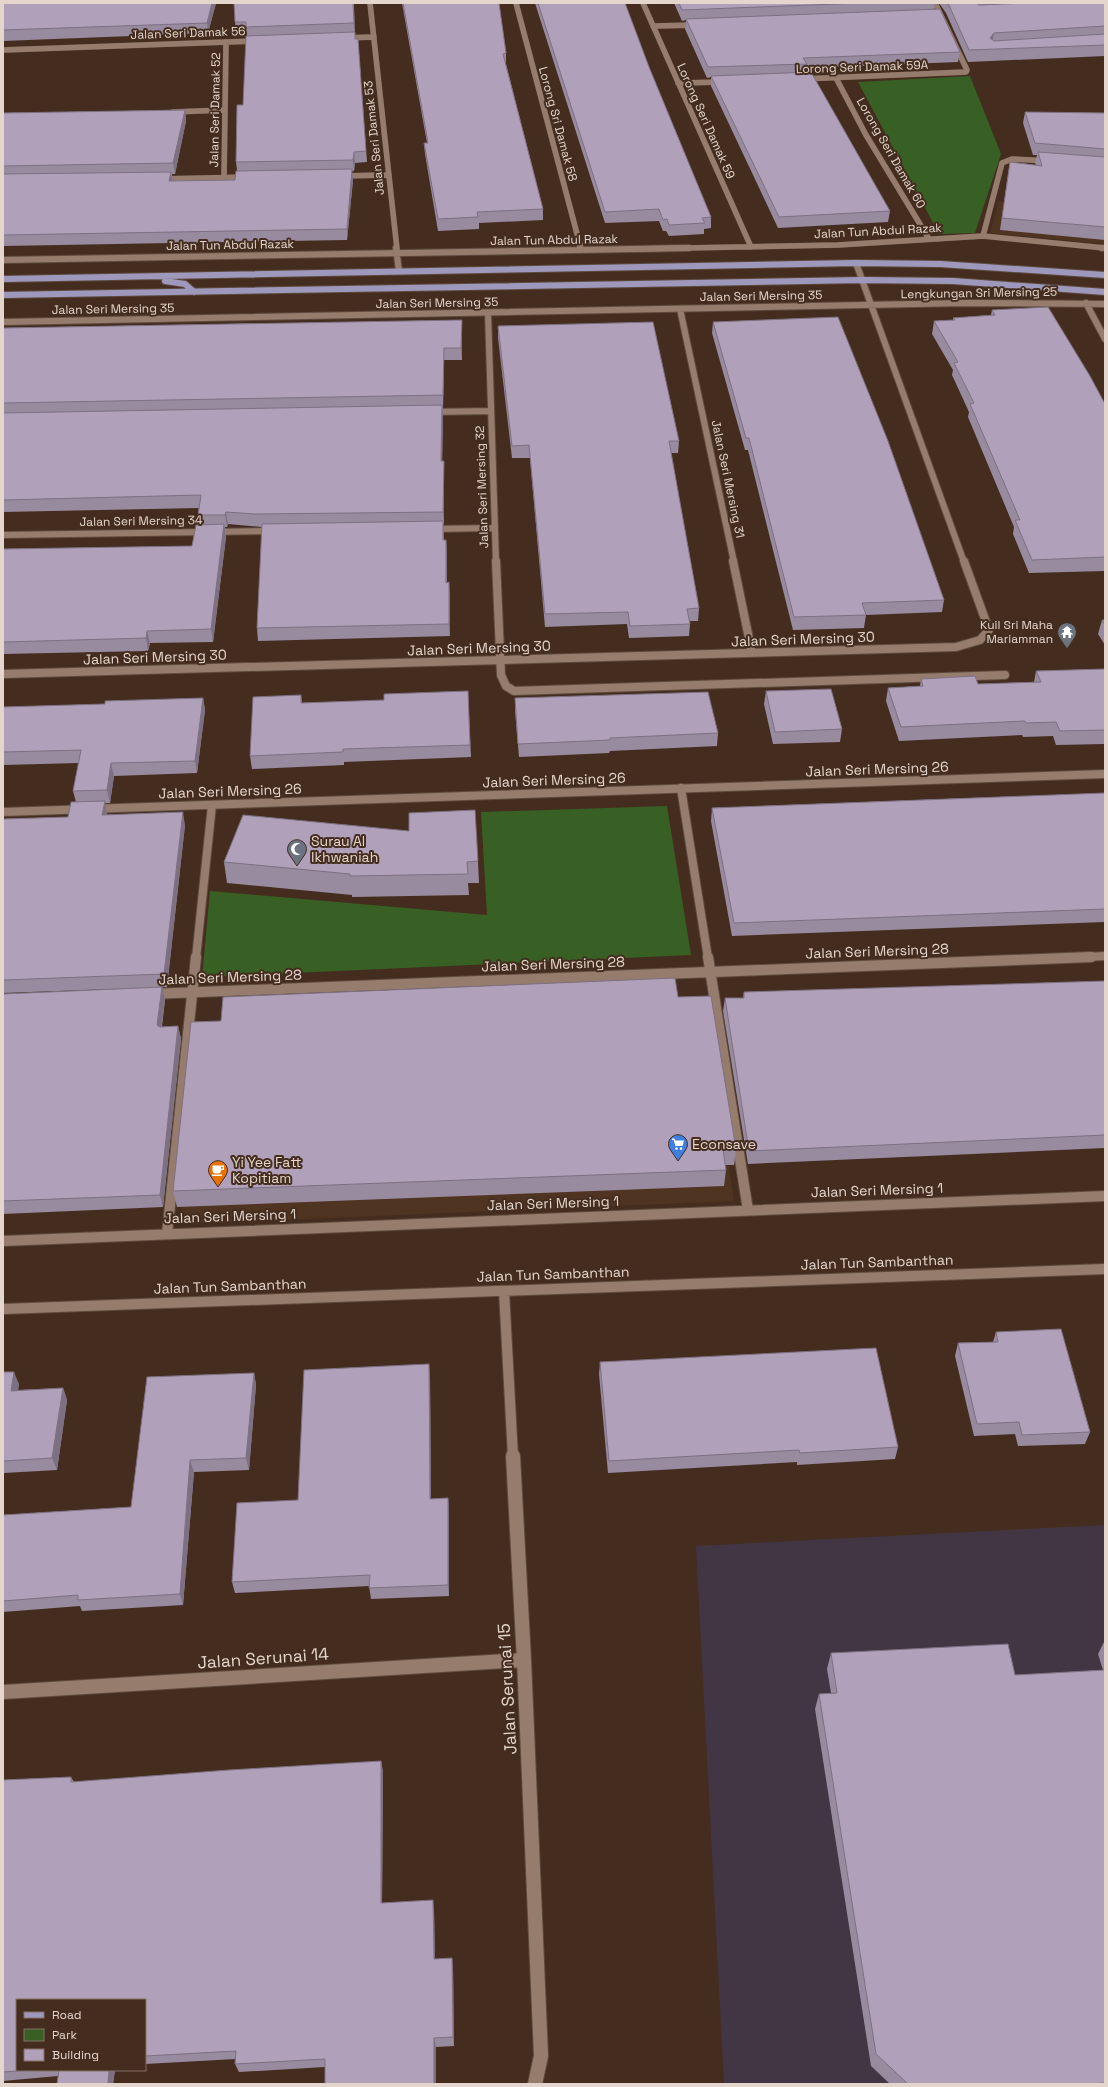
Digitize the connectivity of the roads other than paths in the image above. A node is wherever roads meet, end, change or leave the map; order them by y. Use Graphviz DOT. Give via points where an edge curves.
graph roads {
  1 [pos="370,3"];
  2 [pos="516,3"];
  3 [pos="643,3"];
  4 [pos="934,3"];
  5 [pos="942,15"];
  6 [pos="934,16"];
  7 [pos="708,24"];
  8 [pos="653,26"];
  9 [pos="374,37"];
  10 [pos="336,38"];
  11 [pos="266,40"];
  12 [pos="226,42"];
  13 [pos="3,50"];
  14 [pos="836,78"];
  15 [pos="796,79"];
  16 [pos="733,82"];
  17 [pos="678,84"];
  18 [pos="225,110"];
  19 [pos="170,112"];
  20 [pos="1060,162"];
  21 [pos="389,175"];
  22 [pos="336,176"];
  23 [pos="253,177"];
  24 [pos="224,178"];
  25 [pos="153,179"];
  26 [pos="983,236"];
  27 [pos="929,239"];
  28 [pos="751,247"];
  29 [pos="1105,248"];
  30 [pos="581,250"];
  31 [pos="398,254"];
  32 [pos="3,260"];
  33 [pos="856,263"];
  34 [pos="399,271"];
  35 [pos="1105,275"];
  36 [pos="133,277"];
  37 [pos="3,278"];
  38 [pos="862,280"];
  39 [pos="194,292"];
  40 [pos="1105,292"];
  41 [pos="3,295"];
  42 [pos="1086,303"];
  43 [pos="1105,304"];
  44 [pos="871,305"];
  45 [pos="680,309"];
  46 [pos="488,313"];
  47 [pos="3,322"];
  48 [pos="1105,339"];
  49 [pos="491,411"];
  50 [pos="420,412"];
  51 [pos="495,528"];
  52 [pos="424,529"];
  53 [pos="283,531"];
  54 [pos="3,535"];
  55 [pos="752,653"];
  56 [pos="499,660"];
  57 [pos="3,674"];
  58 [pos="1005,675"];
  59 [pos="1105,774"];
  60 [pos="681,788"];
  61 [pos="212,805"];
  62 [pos="3,812"];
  63 [pos="1105,956"];
  64 [pos="710,971"];
  65 [pos="192,992"];
  66 [pos="144,994"];
  67 [pos="1105,1196"];
  68 [pos="748,1210"];
  69 [pos="167,1234"];
  70 [pos="3,1241"];
  71 [pos="1105,1269"];
  72 [pos="504,1291"];
  73 [pos="3,1308"];
  74 [pos="524,1660"];
  75 [pos="3,1692"];
  76 [pos="535,2084"];
  1 -- 9 [label="street, Jalan Seri Damak 53"];
  2 -- 30 [label="street, Lorong Sri Damak 58"];
  3 -- 8 [label="street, Lorong Seri Damak 59"];
  4 -- 5 [label="street"];
  5 -- 6 [label="street"];
  5 -- 14 [label="street, Lorong Seri Damak 59A" via="967,70 951,73"];
  7 -- 8 [label="street"];
  8 -- 17 [label="street, Lorong Seri Damak 59"];
  9 -- 10 [label="street"];
  9 -- 21 [label="street, Jalan Seri Damak 53"];
  11 -- 12 [label="street, Jalan Seri Damak 56"];
  12 -- 13 [label="street, Jalan Seri Damak 56"];
  12 -- 18 [label="street, Jalan Seri Damak 52"];
  14 -- 15 [label="street, Lorong Seri Damak 59A"];
  14 -- 27 [label="street, Lorong Seri Damak 60" via="866,135"];
  16 -- 17 [label="street"];
  17 -- 28 [label="street, Lorong Seri Damak 59"];
  18 -- 19 [label="street"];
  18 -- 24 [label="street, Jalan Seri Damak 52"];
  20 -- 26 [label="street" via="1022,158 1002,163"];
  21 -- 22 [label="street"];
  21 -- 31 [label="street, Jalan Seri Damak 53"];
  23 -- 24 [label="street"];
  24 -- 25 [label="street"];
  26 -- 27 [label="street, Jalan Tun Abdul Razak"];
  26 -- 29 [label="street, Jalan Tun Abdul Razak"];
  27 -- 28 [label="street, Jalan Tun Abdul Razak"];
  28 -- 30 [label="street, Jalan Tun Abdul Razak"];
  30 -- 31 [label="street, Jalan Tun Abdul Razak"];
  31 -- 32 [label="street, Jalan Tun Abdul Razak"];
  31 -- 34 [label="street, Jalan Seri Damak 53"];
  33 -- 34 [label="main road"];
  33 -- 35 [label="main road" via="940,264"];
  33 -- 38 [label="street"];
  34 -- 36 [label="main road"];
  36 -- 37 [label="main road"];
  36 -- 39 [label="main road" via="185,284"];
  38 -- 39 [label="main road"];
  38 -- 40 [label="main road" via="953,281"];
  38 -- 44 [label="street"];
  39 -- 41 [label="main road"];
  42 -- 43 [label="street, Lengkungan Sri Mersing 25"];
  42 -- 44 [label="street, Lengkungan Sri Mersing 25"];
  42 -- 48 [label="street"];
  44 -- 45 [label="street, Jalan Seri Mersing 35"];
  44 -- 55 [label="street, Jalan Seri Mersing 30" via="988,630 987,635 980,641 956,647"];
  45 -- 46 [label="street, Jalan Seri Mersing 35"];
  45 -- 55 [label="street, Jalan Seri Mersing 31"];
  46 -- 47 [label="street, Jalan Seri Mersing 35"];
  46 -- 49 [label="street, Jalan Seri Mersing 32"];
  49 -- 50 [label="street"];
  49 -- 51 [label="street, Jalan Seri Mersing 32"];
  51 -- 52 [label="street"];
  51 -- 56 [label="street, Jalan Seri Mersing 32"];
  53 -- 54 [label="street, Jalan Seri Mersing 34"];
  55 -- 56 [label="street, Jalan Seri Mersing 30"];
  56 -- 57 [label="street, Jalan Seri Mersing 30"];
  56 -- 58 [label="street, Jalan Seri Mersing 32" via="502,680 506,687 514,690"];
  59 -- 60 [label="street, Jalan Seri Mersing 26"];
  60 -- 61 [label="street, Jalan Seri Mersing 26"];
  60 -- 64 [label="street"];
  61 -- 62 [label="street, Jalan Seri Mersing 26"];
  61 -- 65 [label="street"];
  63 -- 64 [label="street, Jalan Seri Mersing 28"];
  64 -- 65 [label="street, Jalan Seri Mersing 28"];
  64 -- 68 [label="street"];
  65 -- 66 [label="street, Jalan Seri Mersing 28"];
  65 -- 69 [label="street"];
  67 -- 68 [label="street, Jalan Seri Mersing 1"];
  68 -- 69 [label="street, Jalan Seri Mersing 1"];
  69 -- 70 [label="street, Jalan Seri Mersing 1"];
  71 -- 72 [label="street, Jalan Tun Sambanthan"];
  72 -- 73 [label="street, Jalan Tun Sambanthan"];
  72 -- 74 [label="street, Jalan Serunai 15"];
  74 -- 75 [label="street, Jalan Serunai 14"];
  74 -- 76 [label="street, Jalan Serunai 15" via="541,2056"];
}
